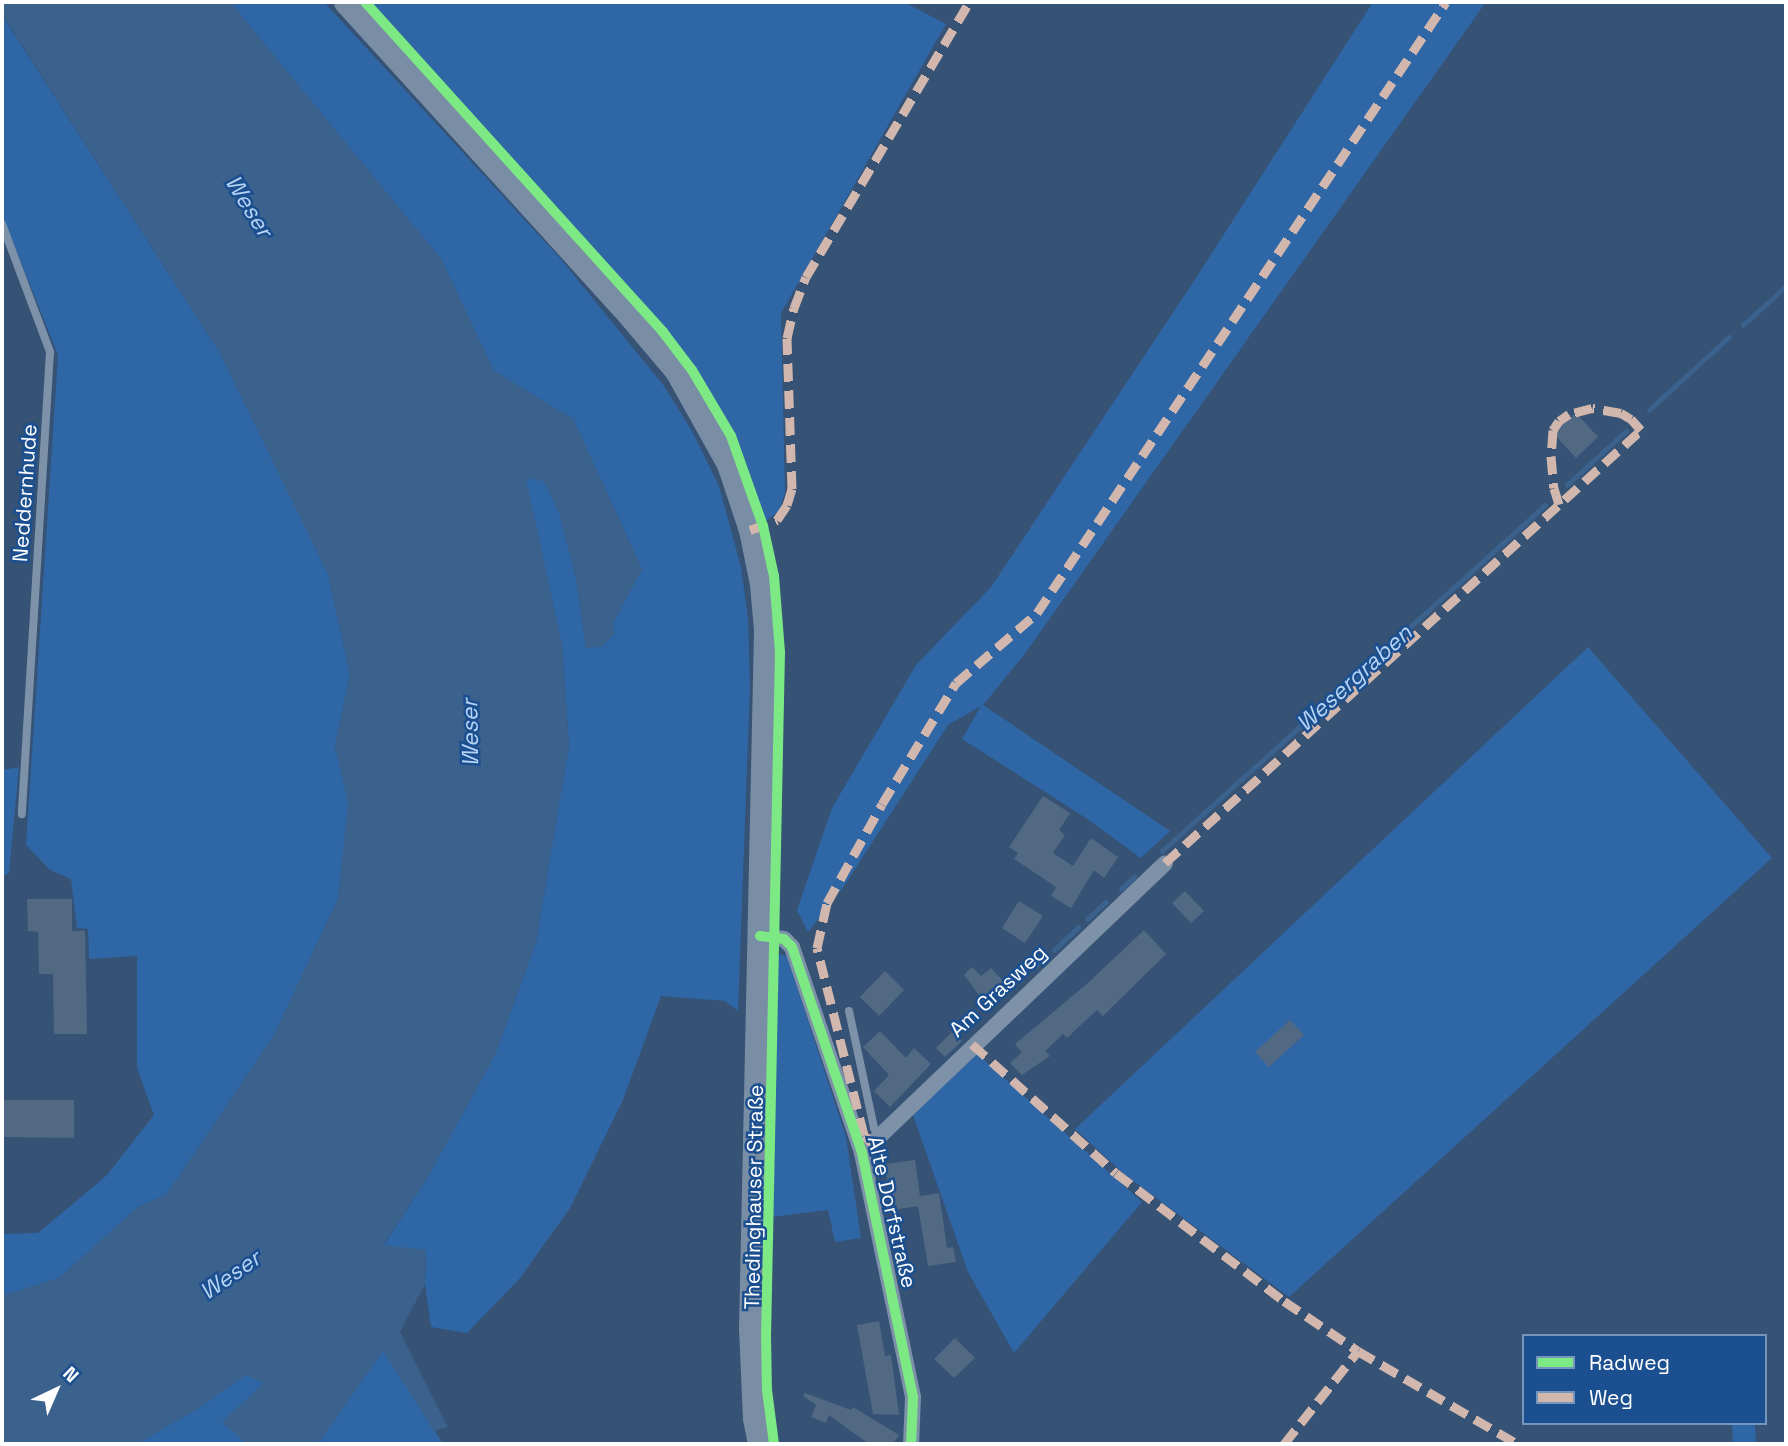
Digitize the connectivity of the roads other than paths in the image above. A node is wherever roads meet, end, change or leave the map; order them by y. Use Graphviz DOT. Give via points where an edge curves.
graph roads {
  1 [pos="345,2"];
  2 [pos="2,224"];
  3 [pos="22,814"];
  4 [pos="1165,863"];
  5 [pos="760,936"];
  6 [pos="849,1011"];
  7 [pos="880,1135"];
  8 [pos="862,1153"];
  9 [pos="759,1444"];
  10 [pos="911,1444"];
  1 -- 5 [label="main road, Thedinghauser Straße" via="654,344 696,403 728,464 750,530 765,630"];
  2 -- 3 [label="lane, Neddernhude" via="50,352"];
  4 -- 7 [label="street, Am Grasweg"];
  5 -- 8 [label="street, Alte Dorfstraße" via="784,939 792,947"];
  5 -- 9 [label="main road, Thedinghauser Straße" via="751,1328"];
  6 -- 7 [label="lane" via="874,1128"];
  7 -- 8 [label="street, Am Grasweg"];
  8 -- 10 [label="street, Alte Dorfstraße" via="913,1397"];
}
